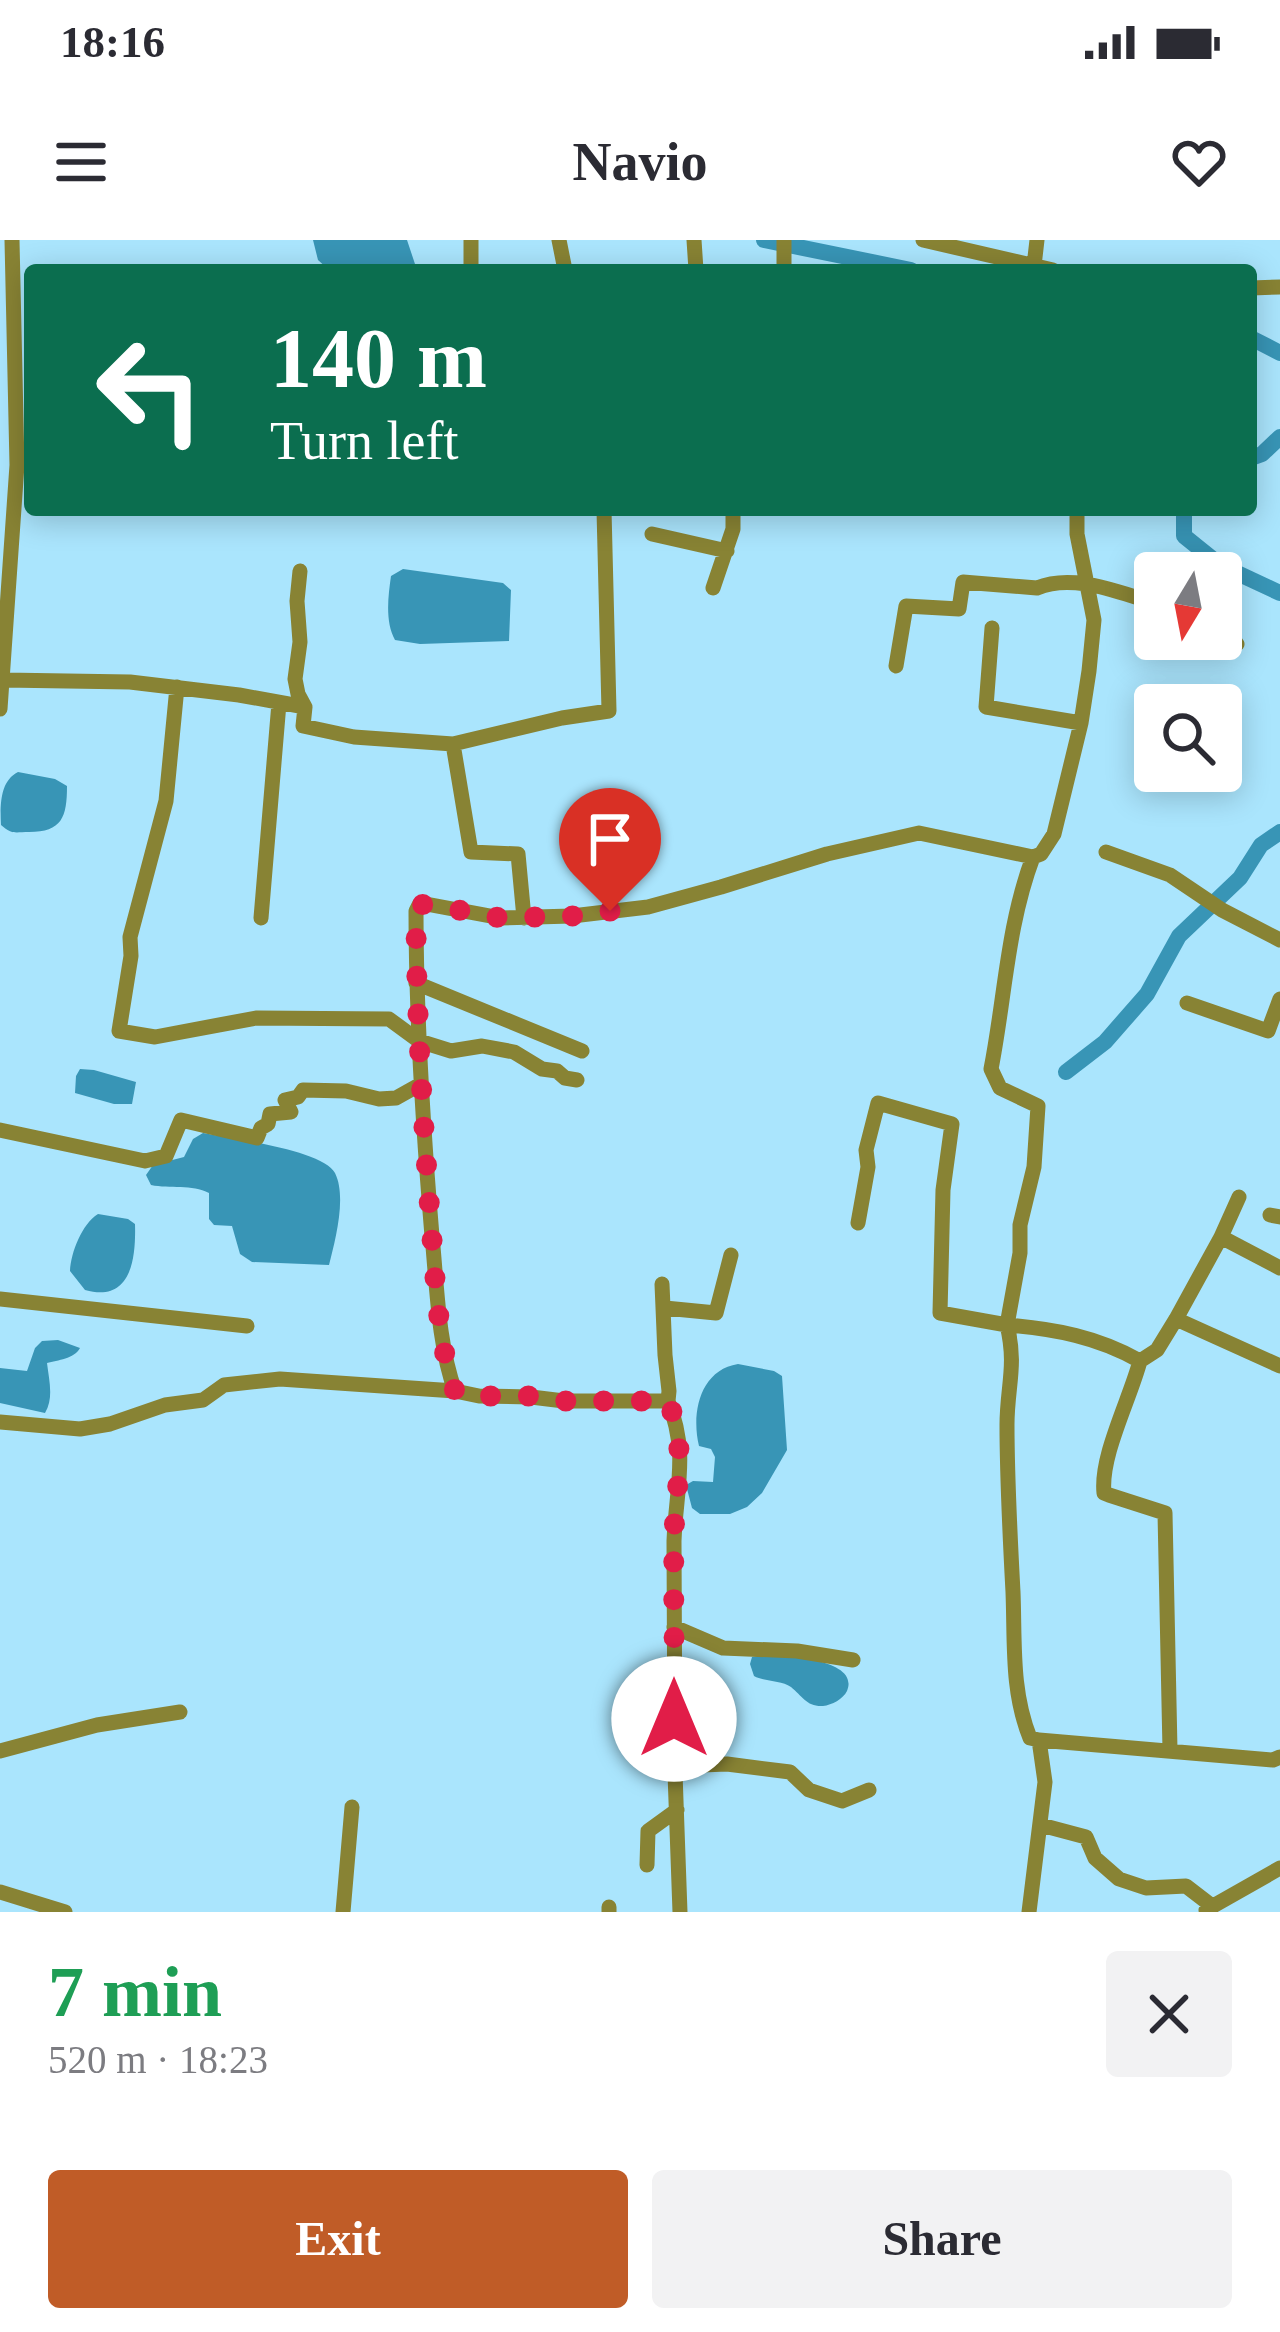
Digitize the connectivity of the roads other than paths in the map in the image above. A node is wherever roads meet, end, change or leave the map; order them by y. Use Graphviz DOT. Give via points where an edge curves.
graph roads {
  1 [pos="12,240"];
  2 [pos="923,240"];
  3 [pos="1025,264"];
  4 [pos="7,335"];
  5 [pos="604,516"];
  6 [pos="733,516"];
  7 [pos="1077,516"];
  8 [pos="652,534"];
  9 [pos="727,551"];
  10 [pos="300,571"];
  11 [pos="1086,584"];
  12 [pos="713,588"];
  13 [pos="3,589"];
  14 [pos="1134,597"];
  15 [pos="992,628"];
  16 [pos="896,666"];
  17 [pos="4,680"];
  18 [pos="177,687"];
  19 [pos="279,703"];
  20 [pos="304,706"];
  21 [pos="0,710"];
  22 [pos="1081,723"];
  23 [pos="453,744"];
  24 [pos="1106,852"];
  25 [pos="1033,857"];
  26 [pos="261,918"];
  27 [pos="524,918"];
  28 [pos="1280,940"];
  29 [pos="416,983"];
  30 [pos="1280,1000"];
  31 [pos="1187,1003"];
  32 [pos="1275,1027"];
  33 [pos="419,1041"];
  34 [pos="582,1051"];
  35 [pos="577,1080"];
  36 [pos="421,1084"];
  37 [pos="0,1130"];
  38 [pos="1239,1197"];
  39 [pos="858,1223"];
  40 [pos="1221,1237"];
  41 [pos="731,1255"];
  42 [pos="1280,1268"];
  43 [pos="662,1284"];
  44 [pos="0,1299"];
  45 [pos="665,1309"];
  46 [pos="1176,1319"];
  47 [pos="1007,1324"];
  48 [pos="247,1327"];
  49 [pos="1140,1361"];
  50 [pos="1280,1366"];
  51 [pos="455,1391"];
  52 [pos="668,1401"];
  53 [pos="0,1422"];
  54 [pos="674,1627"];
  55 [pos="853,1660"];
  56 [pos="180,1712"];
  57 [pos="1039,1740"];
  58 [pos="1170,1750"];
  59 [pos="0,1751"];
  60 [pos="1280,1757"];
  61 [pos="676,1766"];
  62 [pos="869,1790"];
  63 [pos="352,1807"];
  64 [pos="677,1810"];
  65 [pos="1040,1825"];
  66 [pos="647,1865"];
  67 [pos="1280,1868"];
  68 [pos="0,1892"];
  69 [pos="1208,1909"];
  70 [pos="64,1912"];
  71 [pos="343,1912"];
  72 [pos="680,1912"];
  73 [pos="1029,1912"];
  1 -- 4 [label="street"];
  2 -- 3 [label="street"];
  4 -- 13 [label="street" via="17,465"];
  5 -- 23 [label="street" via="609,711"];
  6 -- 9 [label="street"];
  7 -- 11 [label="street"];
  8 -- 9 [label="street"];
  9 -- 12 [label="street"];
  10 -- 20 [label="street" via="296,679"];
  11 -- 14 [label="street"];
  11 -- 16 [label="street" via="964,582 959,609 906,606"];
  11 -- 22 [label="street" via="1094,620"];
  13 -- 17 [label="street"];
  15 -- 22 [label="street" via="986,706"];
  17 -- 18 [label="street"];
  17 -- 21 [label="street"];
  18 -- 19 [label="street"];
  18 -- 33 [label="street" via="166,801 130,937 119,1031 154,1036 256,1018 345,1017 389,1019"];
  19 -- 20 [label="street"];
  19 -- 26 [label="street"];
  20 -- 23 [label="street" via="303,726"];
  22 -- 25 [label="street" via="1054,834"];
  23 -- 27 [label="street" via="471,852 518,854"];
  24 -- 28 [label="street" via="1170,874"];
  25 -- 27 [label="street" via="919,833 648,907"];
  25 -- 47 [label="street" via="1018,896 991,1070 1000,1088 1038,1106"];
  27 -- 29 [label="street" via="419,905"];
  29 -- 33 [label="street"];
  29 -- 34 [label="street"];
  30 -- 32 [label="street"];
  31 -- 32 [label="street"];
  33 -- 35 [label="street" via="452,1051 514,1052"];
  33 -- 36 [label="street"];
  36 -- 37 [label="street" via="396,1099 303,1090 285,1100 291,1112 270,1114 257,1138 181,1120 166,1156 146,1161"];
  36 -- 51 [label="street" via="439,1308"];
  38 -- 40 [label="street"];
  39 -- 47 [label="street" via="878,1103 952,1124 940,1313"];
  40 -- 42 [label="street"];
  40 -- 46 [label="street"];
  41 -- 45 [label="street" via="716,1313"];
  43 -- 45 [label="street"];
  44 -- 48 [label="street"];
  45 -- 52 [label="street"];
  46 -- 49 [label="street"];
  46 -- 50 [label="street"];
  47 -- 49 [label="street" via="1112,1345"];
  47 -- 57 [label="street" via="1014,1372 1007,1511 1014,1676 1030,1738"];
  49 -- 58 [label="street" via="1103,1485 1104,1493 1165,1513"];
  51 -- 52 [label="street"];
  51 -- 53 [label="street" via="242,1381 110,1424"];
  52 -- 54 [label="street" via="682,1462"];
  54 -- 55 [label="street" via="723,1648"];
  54 -- 61 [label="street"];
  56 -- 59 [label="street"];
  57 -- 58 [label="street"];
  57 -- 65 [label="street"];
  58 -- 60 [label="street"];
  61 -- 62 [label="street" via="790,1772 809,1790 842,1801"];
  61 -- 64 [label="street"];
  63 -- 71 [label="street"];
  64 -- 66 [label="street" via="648,1831"];
  64 -- 72 [label="street"];
  65 -- 69 [label="street" via="1085,1838 1119,1879 1146,1888 1186,1886"];
  65 -- 73 [label="street"];
  67 -- 69 [label="street"];
  68 -- 70 [label="street"];
}
